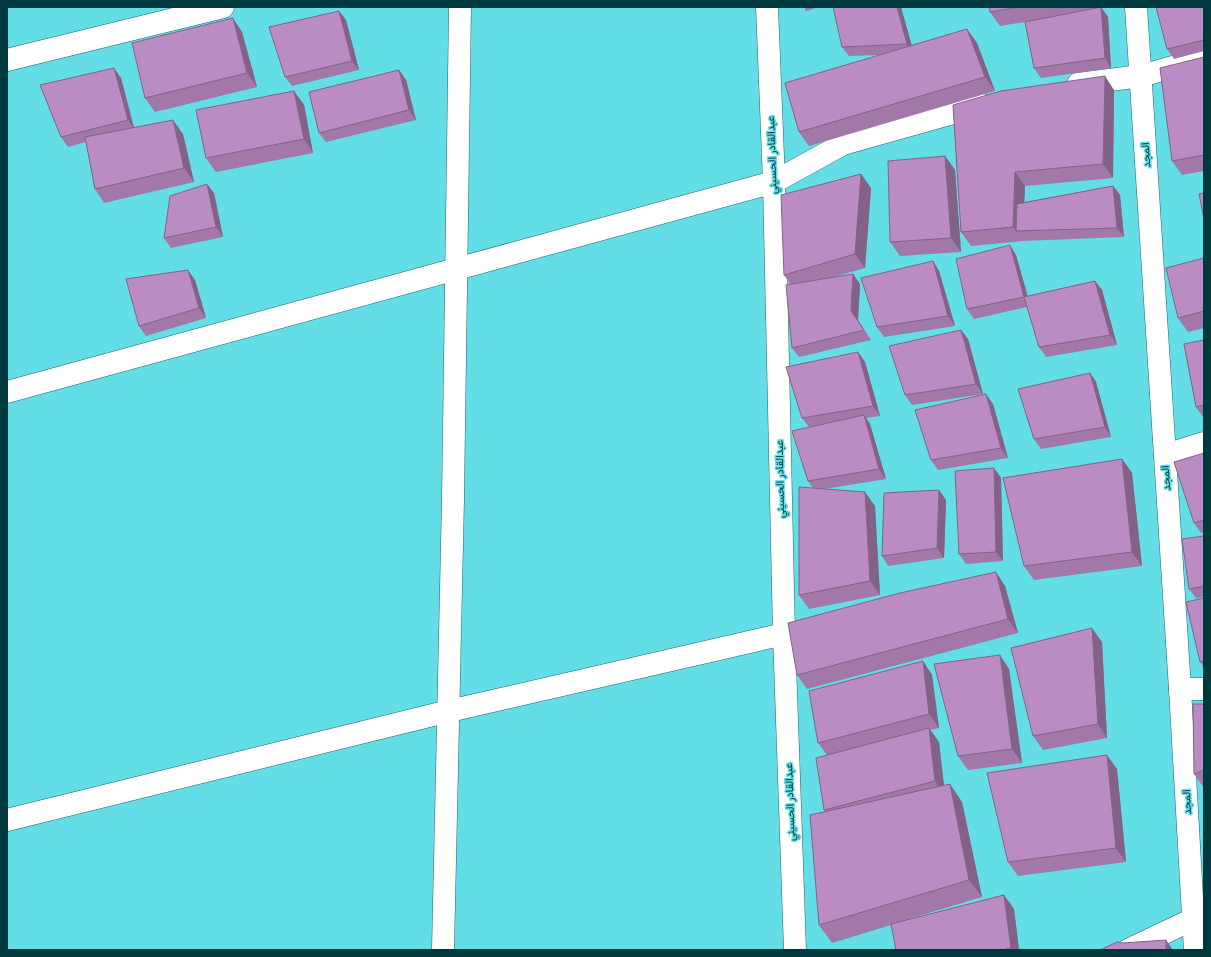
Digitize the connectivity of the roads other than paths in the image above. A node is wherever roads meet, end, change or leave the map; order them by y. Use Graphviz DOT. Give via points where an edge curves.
graph roads {
  1 [pos="223,7"];
  2 [pos="460,7"];
  3 [pos="767,7"];
  4 [pos="1136,7"];
  5 [pos="1204,58"];
  6 [pos="7,60"];
  7 [pos="1141,76"];
  8 [pos="1058,87"];
  9 [pos="998,100"];
  10 [pos="774,182"];
  11 [pos="458,269"];
  12 [pos="7,392"];
  13 [pos="1204,443"];
  14 [pos="1165,455"];
  15 [pos="784,634"];
  16 [pos="1180,689"];
  17 [pos="1204,689"];
  18 [pos="449,712"];
  19 [pos="7,820"];
  20 [pos="1199,917"];
  21 [pos="443,950"];
  22 [pos="795,950"];
  23 [pos="1128,950"];
  24 [pos="1195,950"];
  1 -- 6 [label="street"];
  2 -- 11 [label="street"];
  3 -- 10 [label="street, عبدالقادر الحسيني"];
  4 -- 7 [label="street, المجد"];
  5 -- 7 [label="street"];
  7 -- 8 [label="street"];
  7 -- 14 [label="street, المجد"];
  9 -- 10 [label="street" via="843,144"];
  10 -- 11 [label="street"];
  10 -- 15 [label="street, عبدالقادر الحسيني"];
  11 -- 12 [label="street"];
  11 -- 18 [label="street"];
  13 -- 14 [label="street"];
  14 -- 16 [label="street, المجد"];
  15 -- 18 [label="street"];
  15 -- 22 [label="street, عبدالقادر الحسيني"];
  16 -- 17 [label="street"];
  16 -- 20 [label="street, المجد"];
  18 -- 19 [label="street"];
  18 -- 21 [label="street"];
  20 -- 23 [label="street"];
  20 -- 24 [label="street, المجد"];
}
